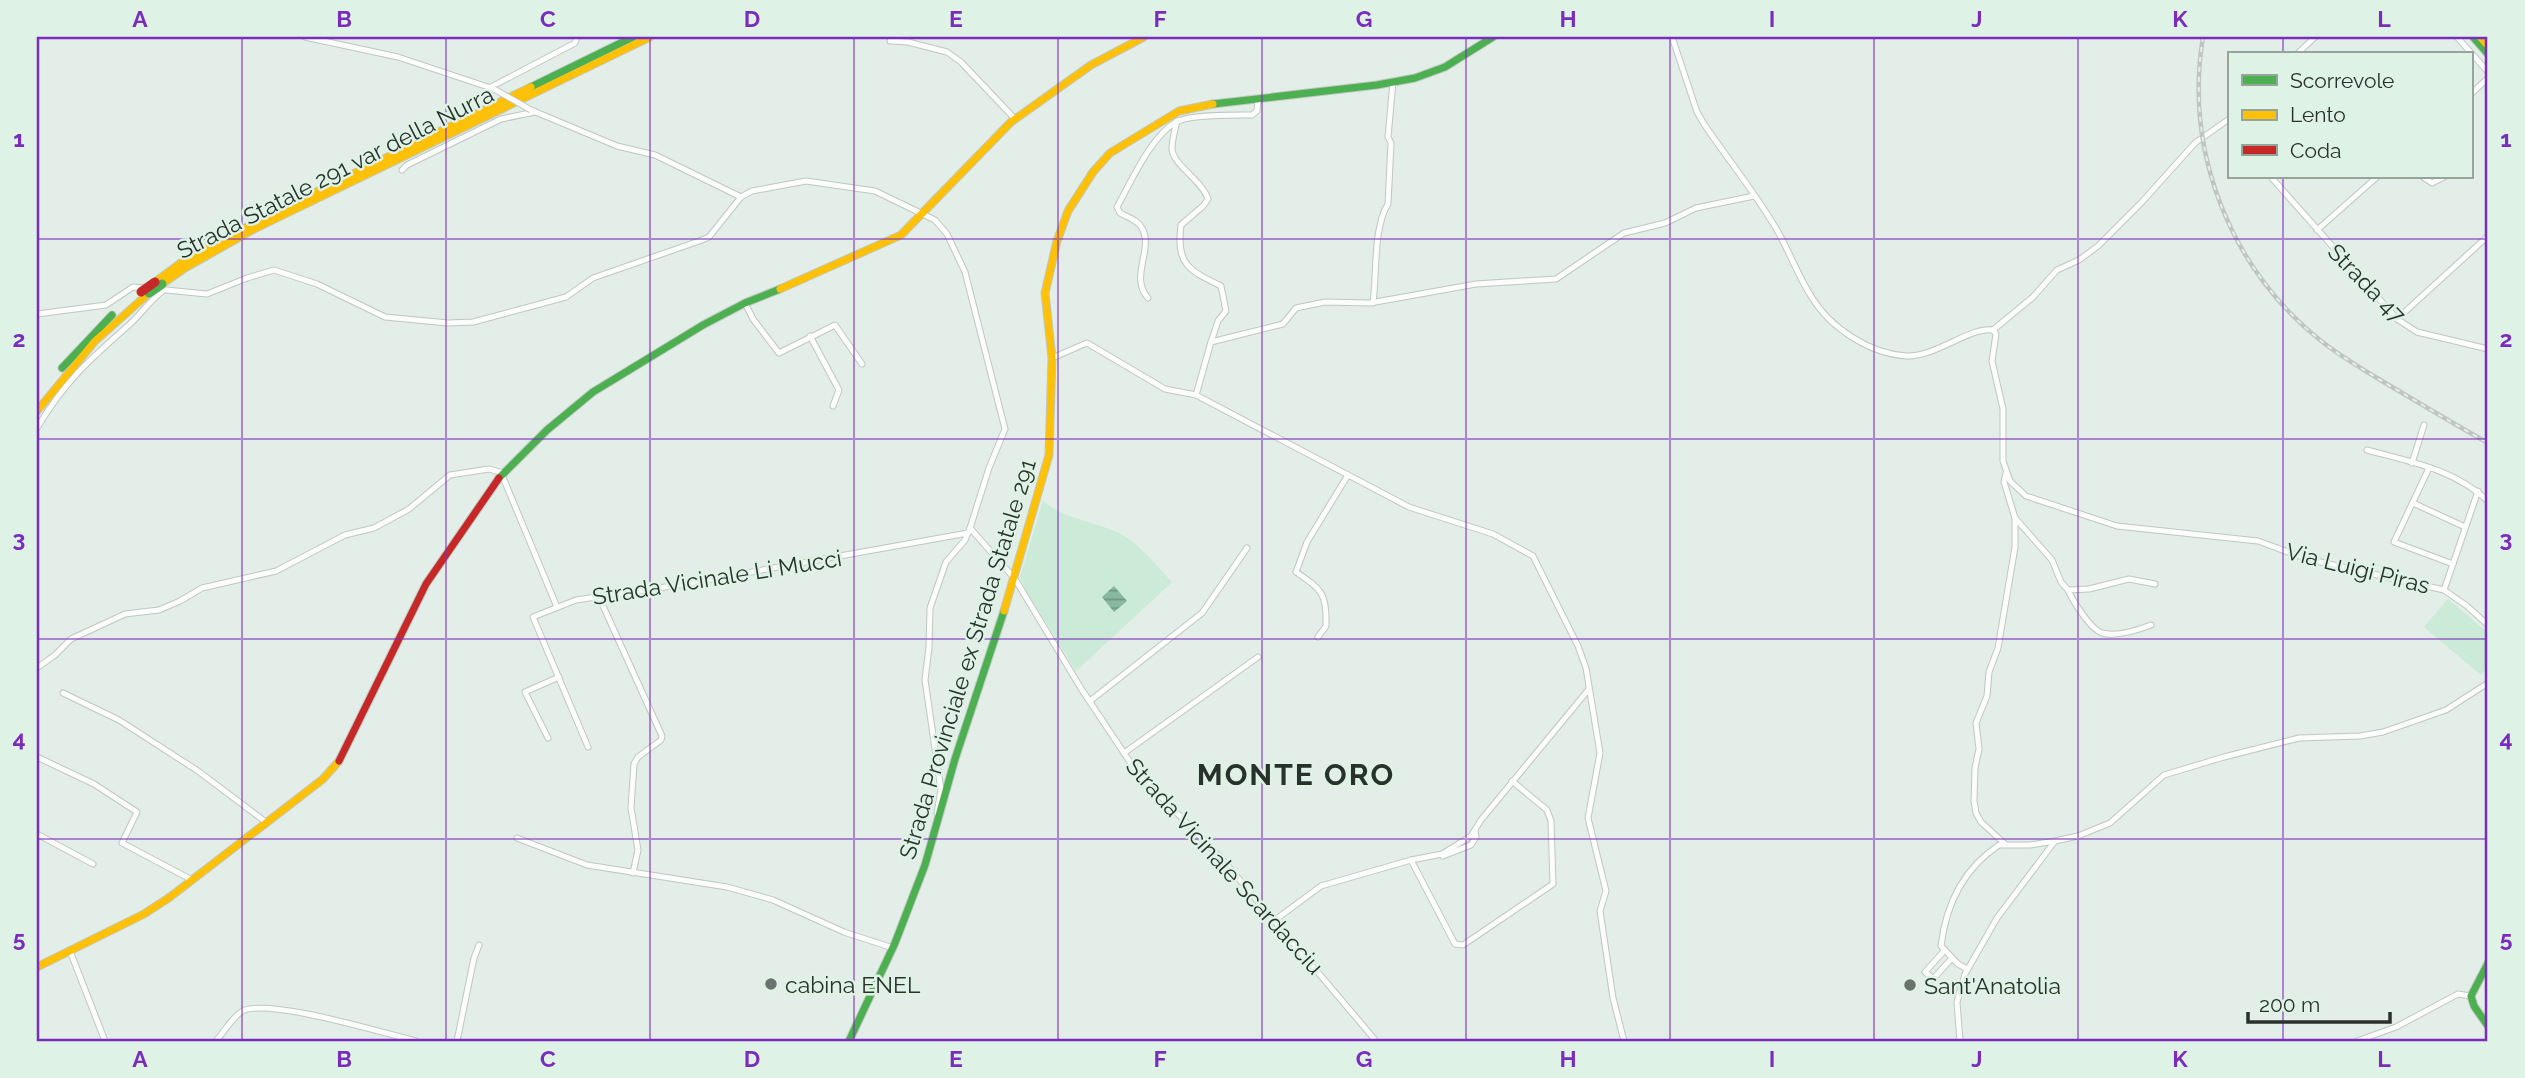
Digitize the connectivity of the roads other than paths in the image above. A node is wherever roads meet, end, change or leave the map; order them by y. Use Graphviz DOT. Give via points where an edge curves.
graph roads {
  1 [pos="305,37"];
  2 [pos="577,37"];
  3 [pos="633,37"];
  4 [pos="650,37"];
  5 [pos="1144,37"];
  6 [pos="1493,37"];
  7 [pos="1672,37"];
  8 [pos="2315,37"];
  9 [pos="2457,37"];
  10 [pos="2473,37"];
  11 [pos="890,41"];
  12 [pos="2304,47"];
  13 [pos="2299,52"];
  14 [pos="2309,52"];
  15 [pos="2470,52"];
  16 [pos="2472,54"];
  17 [pos="2488,54"];
  18 [pos="2488,72"];
  19 [pos="2488,78"];
  20 [pos="1393,82"];
  21 [pos="493,88"];
  22 [pos="2472,93"];
  23 [pos="1258,99"];
  24 [pos="533,111"];
  25 [pos="1015,119"];
  26 [pos="2228,120"];
  27 [pos="1177,121"];
  28 [pos="402,170"];
  29 [pos="2272,178"];
  30 [pos="2376,178"];
  31 [pos="2424,178"];
  32 [pos="2442,178"];
  33 [pos="1754,196"];
  34 [pos="741,197"];
  35 [pos="921,214"];
  36 [pos="2317,230"];
  37 [pos="2488,236"];
  38 [pos="160,285"];
  39 [pos="145,292"];
  40 [pos="1148,298"];
  41 [pos="745,303"];
  42 [pos="1373,303"];
  43 [pos="37,314"];
  44 [pos="2398,319"];
  45 [pos="1993,330"];
  46 [pos="810,336"];
  47 [pos="1211,342"];
  48 [pos="2488,349"];
  49 [pos="1052,358"];
  50 [pos="862,364"];
  51 [pos="1196,395"];
  52 [pos="37,401"];
  53 [pos="834,406"];
  54 [pos="37,411"];
  55 [pos="2424,425"];
  56 [pos="37,428"];
  57 [pos="2367,450"];
  58 [pos="2412,463"];
  59 [pos="2429,467"];
  60 [pos="2006,473"];
  61 [pos="503,474"];
  62 [pos="1348,475"];
  63 [pos="2478,491"];
  64 [pos="2488,501"];
  65 [pos="2413,503"];
  66 [pos="2015,518"];
  67 [pos="2465,527"];
  68 [pos="969,531"];
  69 [pos="1247,548"];
  70 [pos="2453,565"];
  71 [pos="1014,579"];
  72 [pos="2155,584"];
  73 [pos="2068,590"];
  74 [pos="2444,590"];
  75 [pos="599,597"];
  76 [pos="557,607"];
  77 [pos="2151,625"];
  78 [pos="2488,625"];
  79 [pos="1318,637"];
  80 [pos="1258,657"];
  81 [pos="37,668"];
  82 [pos="559,677"];
  83 [pos="2488,683"];
  84 [pos="1589,689"];
  85 [pos="63,693"];
  86 [pos="1090,701"];
  87 [pos="548,738"];
  88 [pos="588,747"];
  89 [pos="1124,753"];
  90 [pos="37,757"];
  91 [pos="1512,781"];
  92 [pos="267,823"];
  93 [pos="37,834"];
  94 [pos="933,837"];
  95 [pos="517,838"];
  96 [pos="2055,841"];
  97 [pos="2005,844"];
  98 [pos="1412,861"];
  99 [pos="93,864"];
  100 [pos="633,873"];
  101 [pos="192,880"];
  102 [pos="1277,921"];
  103 [pos="479,945"];
  104 [pos="892,948"];
  105 [pos="1944,950"];
  106 [pos="70,951"];
  107 [pos="1952,958"];
  108 [pos="2488,963"];
  109 [pos="37,967"];
  110 [pos="1967,969"];
  111 [pos="2471,996"];
  112 [pos="2488,1022"];
  113 [pos="105,1041"];
  114 [pos="216,1041"];
  115 [pos="416,1041"];
  116 [pos="457,1041"];
  117 [pos="849,1041"];
  118 [pos="1376,1041"];
  119 [pos="1624,1041"];
  120 [pos="1960,1041"];
  121 [pos="2357,1041"];
  1 -- 21 [label="street" via="398,57"];
  2 -- 21 [label="street" via="575,43"];
  3 -- 38 [label="main road, Strada Statale 291 var della Nurra" via="237,231 182,262"];
  4 -- 38 [label="main road, Strada Statale 291 var della Nurra" via="254,229"];
  5 -- 25 [label="main road" via="1091,65"];
  6 -- 20 [label="main road, Strada Provinciale ex Strada Statale 291" via="1445,67"];
  7 -- 33 [label="street" via="1697,112"];
  8 -- 12 [label="street"];
  9 -- 15 [label="street"];
  10 -- 17 [label="main road"];
  11 -- 25 [label="street" via="947,52"];
  12 -- 13 [label="street"];
  12 -- 14 [label="street"];
  16 -- 18 [label="street"];
  19 -- 22 [label="street"];
  20 -- 23 [label="main road, Strada Provinciale ex Strada Statale 291"];
  20 -- 42 [label="street" via="1388,204 1377,242"];
  21 -- 24 [label="street, bridge"];
  23 -- 27 [label="street" via="1252,115"];
  23 -- 49 [label="main road, Strada Provinciale ex Strada Statale 291" via="1179,111 1125,142 1093,172 1068,211 1046,281"];
  24 -- 28 [label="street" via="501,119"];
  24 -- 34 [label="street" via="617,146 655,155"];
  25 -- 35 [label="main road"];
  26 -- 45 [label="street" via="2195,143 2098,246 2057,270"];
  27 -- 40 [label="street" via="1149,150 1118,207 1120,214 1144,231 1140,277"];
  27 -- 47 [label="street" via="1175,158 1208,199 1181,225 1181,255 1185,265 1221,286 1226,311"];
  29 -- 36 [label="street, Strada 47"];
  30 -- 36 [label="street"];
  31 -- 32 [label="street" via="2432,183"];
  33 -- 42 [label="street" via="1696,208 1665,223 1625,233 1556,279 1476,284"];
  33 -- 45 [label="street" via="1775,226 1810,296 1863,344 1906,356 1921,355"];
  34 -- 35 [label="street" via="806,181 874,191"];
  34 -- 38 [label="street" via="709,237 593,278 566,297 473,322 385,317 321,286 274,270 207,294"];
  35 -- 41 [label="main road" via="901,235"];
  35 -- 68 [label="street" via="935,220 947,234 965,272 1005,429"];
  36 -- 44 [label="street, Strada 47"];
  37 -- 44 [label="street"];
  38 -- 39 [label="main road, Strada Statale 291 var della Nurra, bridge"];
  38 -- 43 [label="street" via="133,287 106,305"];
  38 -- 56 [label="street" via="133,321 75,374"];
  39 -- 52 [label="main road, Strada Statale 291 var della Nurra" via="93,333"];
  39 -- 54 [label="main road, Strada Statale 291 var della Nurra" via="94,341"];
  41 -- 46 [label="street" via="779,353"];
  41 -- 61 [label="main road" via="593,392"];
  42 -- 47 [label="street" via="1325,302 1296,308 1283,324"];
  44 -- 48 [label="street, Strada 47" via="2417,332"];
  45 -- 60 [label="street" via="1992,361 2003,409"];
  46 -- 50 [label="street" via="836,325"];
  46 -- 53 [label="street" via="839,390"];
  47 -- 51 [label="street"];
  49 -- 51 [label="street" via="1087,343 1165,389"];
  49 -- 71 [label="main road, Strada Provinciale ex Strada Statale 291" via="1049,455"];
  51 -- 62 [label="street"];
  55 -- 58 [label="street"];
  57 -- 58 [label="street"];
  58 -- 59 [label="street"];
  59 -- 63 [label="street"];
  59 -- 65 [label="street"];
  60 -- 66 [label="street" via="2004,482"];
  60 -- 74 [label="street, Via Luigi Piras" via="2026,496 2117,526 2258,541 2307,559"];
  61 -- 76 [label="street"];
  61 -- 81 [label="street" via="489,469 450,475 409,509 374,528 345,535 276,572 202,588 159,610 125,614 71,639"];
  61 -- 92 [label="main road" via="426,584 341,758 323,779"];
  62 -- 79 [label="street" via="1307,542 1296,572 1325,595 1326,626"];
  62 -- 84 [label="street" via="1409,507 1493,534 1533,556 1578,646"];
  63 -- 64 [label="street"];
  63 -- 67 [label="street"];
  65 -- 67 [label="street"];
  65 -- 70 [label="street" via="2395,542"];
  66 -- 73 [label="street" via="2052,560"];
  66 -- 97 [label="street" via="2015,547 1998,648 1976,723 1976,813"];
  67 -- 70 [label="street"];
  68 -- 71 [label="street, Strada Vicinale Scardacciu"];
  68 -- 75 [label="street, Strada Vicinale Li Mucci"];
  68 -- 94 [label="street" via="946,562 930,608 925,680 940,790"];
  69 -- 86 [label="street" via="1202,613"];
  70 -- 74 [label="street"];
  71 -- 86 [label="street, Strada Vicinale Scardacciu"];
  71 -- 94 [label="main road, Strada Provinciale ex Strada Statale 291"];
  72 -- 73 [label="street" via="2129,579"];
  73 -- 77 [label="street" via="2102,633 2132,632"];
  74 -- 78 [label="street, Via Luigi Piras"];
  75 -- 76 [label="street, Strada Vicinale Li Mucci"];
  75 -- 100 [label="street" via="662,736 634,764 631,808 638,850"];
  76 -- 82 [label="street, Strada Vicinale Li Mucci" via="533,617"];
  80 -- 89 [label="street"];
  82 -- 87 [label="street" via="525,692"];
  82 -- 88 [label="street, Strada Vicinale Li Mucci"];
  83 -- 96 [label="street" via="2445,710 2383,732 2299,738 2164,775 2110,823"];
  84 -- 91 [label="street"];
  84 -- 119 [label="street" via="1600,753 1588,818 1606,891 1600,911"];
  85 -- 92 [label="street" via="119,719"];
  86 -- 89 [label="street, Strada Vicinale Scardacciu"];
  89 -- 102 [label="street, Strada Vicinale Scardacciu"];
  90 -- 101 [label="street" via="138,812 122,843"];
  91 -- 98 [label="street" via="1462,844"];
  91 -- 98 [label="street" via="1547,810 1553,884 1462,945 1455,944"];
  92 -- 101 [label="main road"];
  93 -- 99 [label="street"];
  94 -- 104 [label="main road, Strada Provinciale ex Strada Statale 291"];
  95 -- 100 [label="street" via="587,865"];
  96 -- 97 [label="street"];
  96 -- 110 [label="street" via="1997,918"];
  97 -- 105 [label="street" via="1979,860 1953,896 1943,928"];
  98 -- 102 [label="street" via="1321,886"];
  100 -- 104 [label="street" via="670,876 773,900"];
  101 -- 106 [label="main road" via="144,914"];
  102 -- 118 [label="street, Strada Vicinale Scardacciu"];
  103 -- 116 [label="street"];
  104 -- 117 [label="main road, Strada Provinciale ex Strada Statale 291"];
  105 -- 107 [label="street"];
  105 -- 107 [label="street" via="1925,972 1933,979"];
  106 -- 109 [label="main road"];
  106 -- 113 [label="street"];
  107 -- 110 [label="street"];
  108 -- 111 [label="main road"];
  110 -- 120 [label="street" via="1957,1002"];
  111 -- 112 [label="main road" via="2474,1010"];
  111 -- 121 [label="street" via="2458,994 2396,1027"];
  114 -- 115 [label="street" via="241,1012 254,1007"];
}
